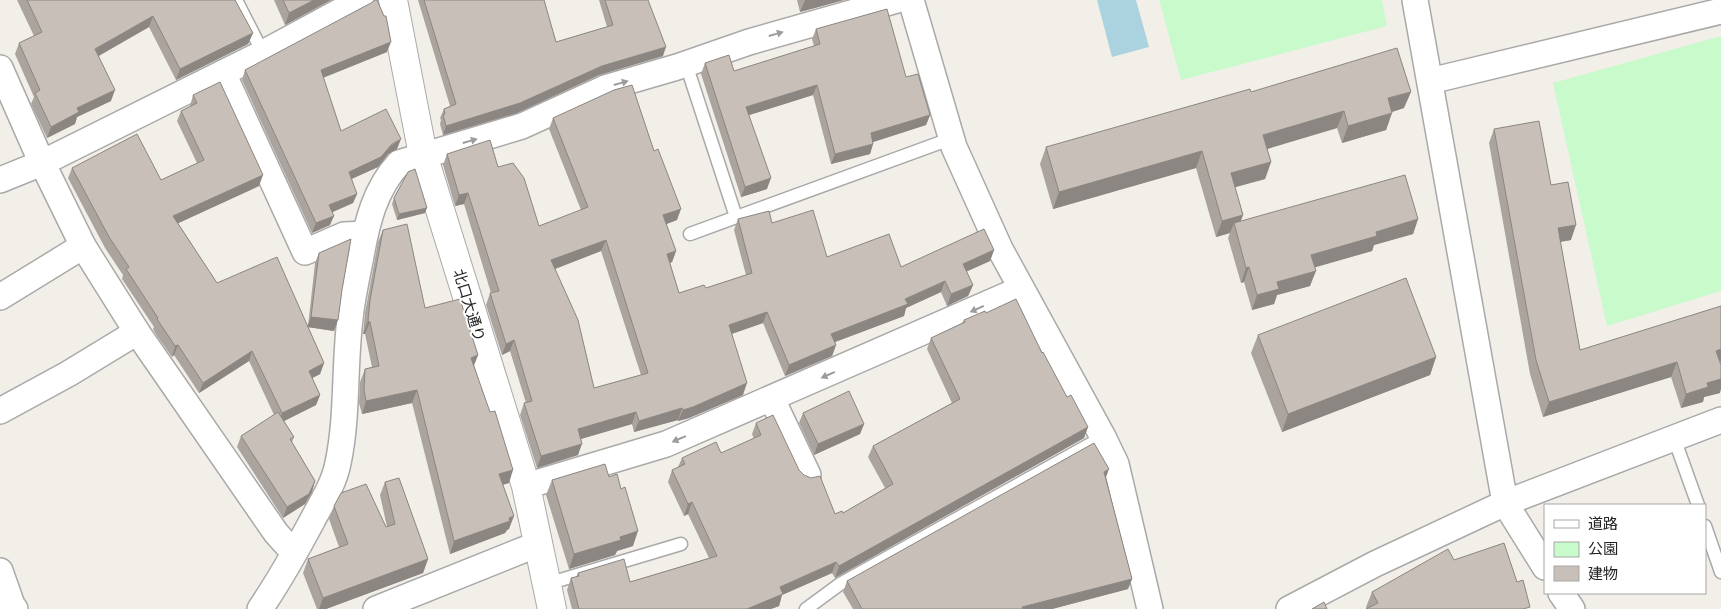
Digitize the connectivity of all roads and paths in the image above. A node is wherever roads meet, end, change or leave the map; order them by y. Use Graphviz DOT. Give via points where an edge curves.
graph roads {
  1 [pos="236,0"];
  2 [pos="361,0"];
  3 [pos="393,0"];
  4 [pos="897,0"];
  5 [pos="911,0"];
  6 [pos="1415,0"];
  7 [pos="1721,11"];
  8 [pos="263,53"];
  9 [pos="686,64"];
  10 [pos="0,68"];
  11 [pos="223,73"];
  12 [pos="1430,81"];
  13 [pos="950,139"];
  14 [pos="423,155"];
  15 [pos="42,162"];
  16 [pos="0,180"];
  17 [pos="736,217"];
  18 [pos="365,234"];
  19 [pos="690,234"];
  20 [pos="83,246"];
  21 [pos="1021,289"];
  22 [pos="0,297"];
  23 [pos="137,332"];
  24 [pos="772,399"];
  25 [pos="0,411"];
  26 [pos="1721,420"];
  27 [pos="1103,437"];
  28 [pos="1674,438"];
  29 [pos="808,475"];
  30 [pos="526,486"];
  31 [pos="1505,504"];
  32 [pos="1698,504"];
  33 [pos="1706,529"];
  34 [pos="538,544"];
  35 [pos="681,544"];
  36 [pos="294,553"];
  37 [pos="1544,565"];
  38 [pos="0,571"];
  39 [pos="1721,572"];
  40 [pos="1562,594"];
  41 [pos="550,596"];
  42 [pos="266,606"];
  43 [pos="15,609"];
  44 [pos="376,609"];
  45 [pos="806,609"];
  46 [pos="1150,609"];
  47 [pos="1289,609"];
  48 [pos="1572,609"];
  1 -- 8 [label="lane"];
  2 -- 8 [label="street"];
  3 -- 14 [label="street, 北口大通り"];
  9 -- 4 [label="street, one-way"];
  5 -- 13 [label="street"];
  6 -- 12 [label="street"];
  7 -- 12 [label="street"];
  8 -- 11 [label="street"];
  14 -- 9 [label="street, one-way" via="522,126 605,88"];
  9 -- 17 [label="lane"];
  10 -- 15 [label="street"];
  11 -- 15 [label="street"];
  11 -- 18 [label="street" via="305,252 344,235"];
  12 -- 31 [label="street"];
  13 -- 17 [label="lane"];
  13 -- 21 [label="street"];
  14 -- 18 [label="street" via="399,163 388,174 369,214"];
  14 -- 30 [label="street, 北口大通り"];
  15 -- 16 [label="street"];
  15 -- 20 [label="street"];
  17 -- 19 [label="lane"];
  18 -- 36 [label="street" via="350,320 338,466"];
  20 -- 22 [label="street"];
  20 -- 23 [label="street"];
  21 -- 24 [label="street, one-way"];
  21 -- 27 [label="street"];
  23 -- 25 [label="street"];
  23 -- 36 [label="street" via="276,533"];
  24 -- 29 [label="street"];
  24 -- 30 [label="street, one-way" via="666,444"];
  26 -- 28 [label="street"];
  27 -- 45 [label="lane" via="840,584"];
  27 -- 46 [label="street" via="1116,464"];
  28 -- 31 [label="street"];
  28 -- 32 [label="lane"];
  30 -- 34 [label="street, 北口大通り"];
  31 -- 37 [label="street"];
  31 -- 47 [label="street" via="1375,564"];
  33 -- 39 [label="lane"];
  34 -- 41 [label="street, 北口大通り"];
  34 -- 44 [label="street"];
  35 -- 41 [label="lane"];
  36 -- 42 [label="street"];
  38 -- 43 [label="street"];
  40 -- 48 [label="street"];
}
